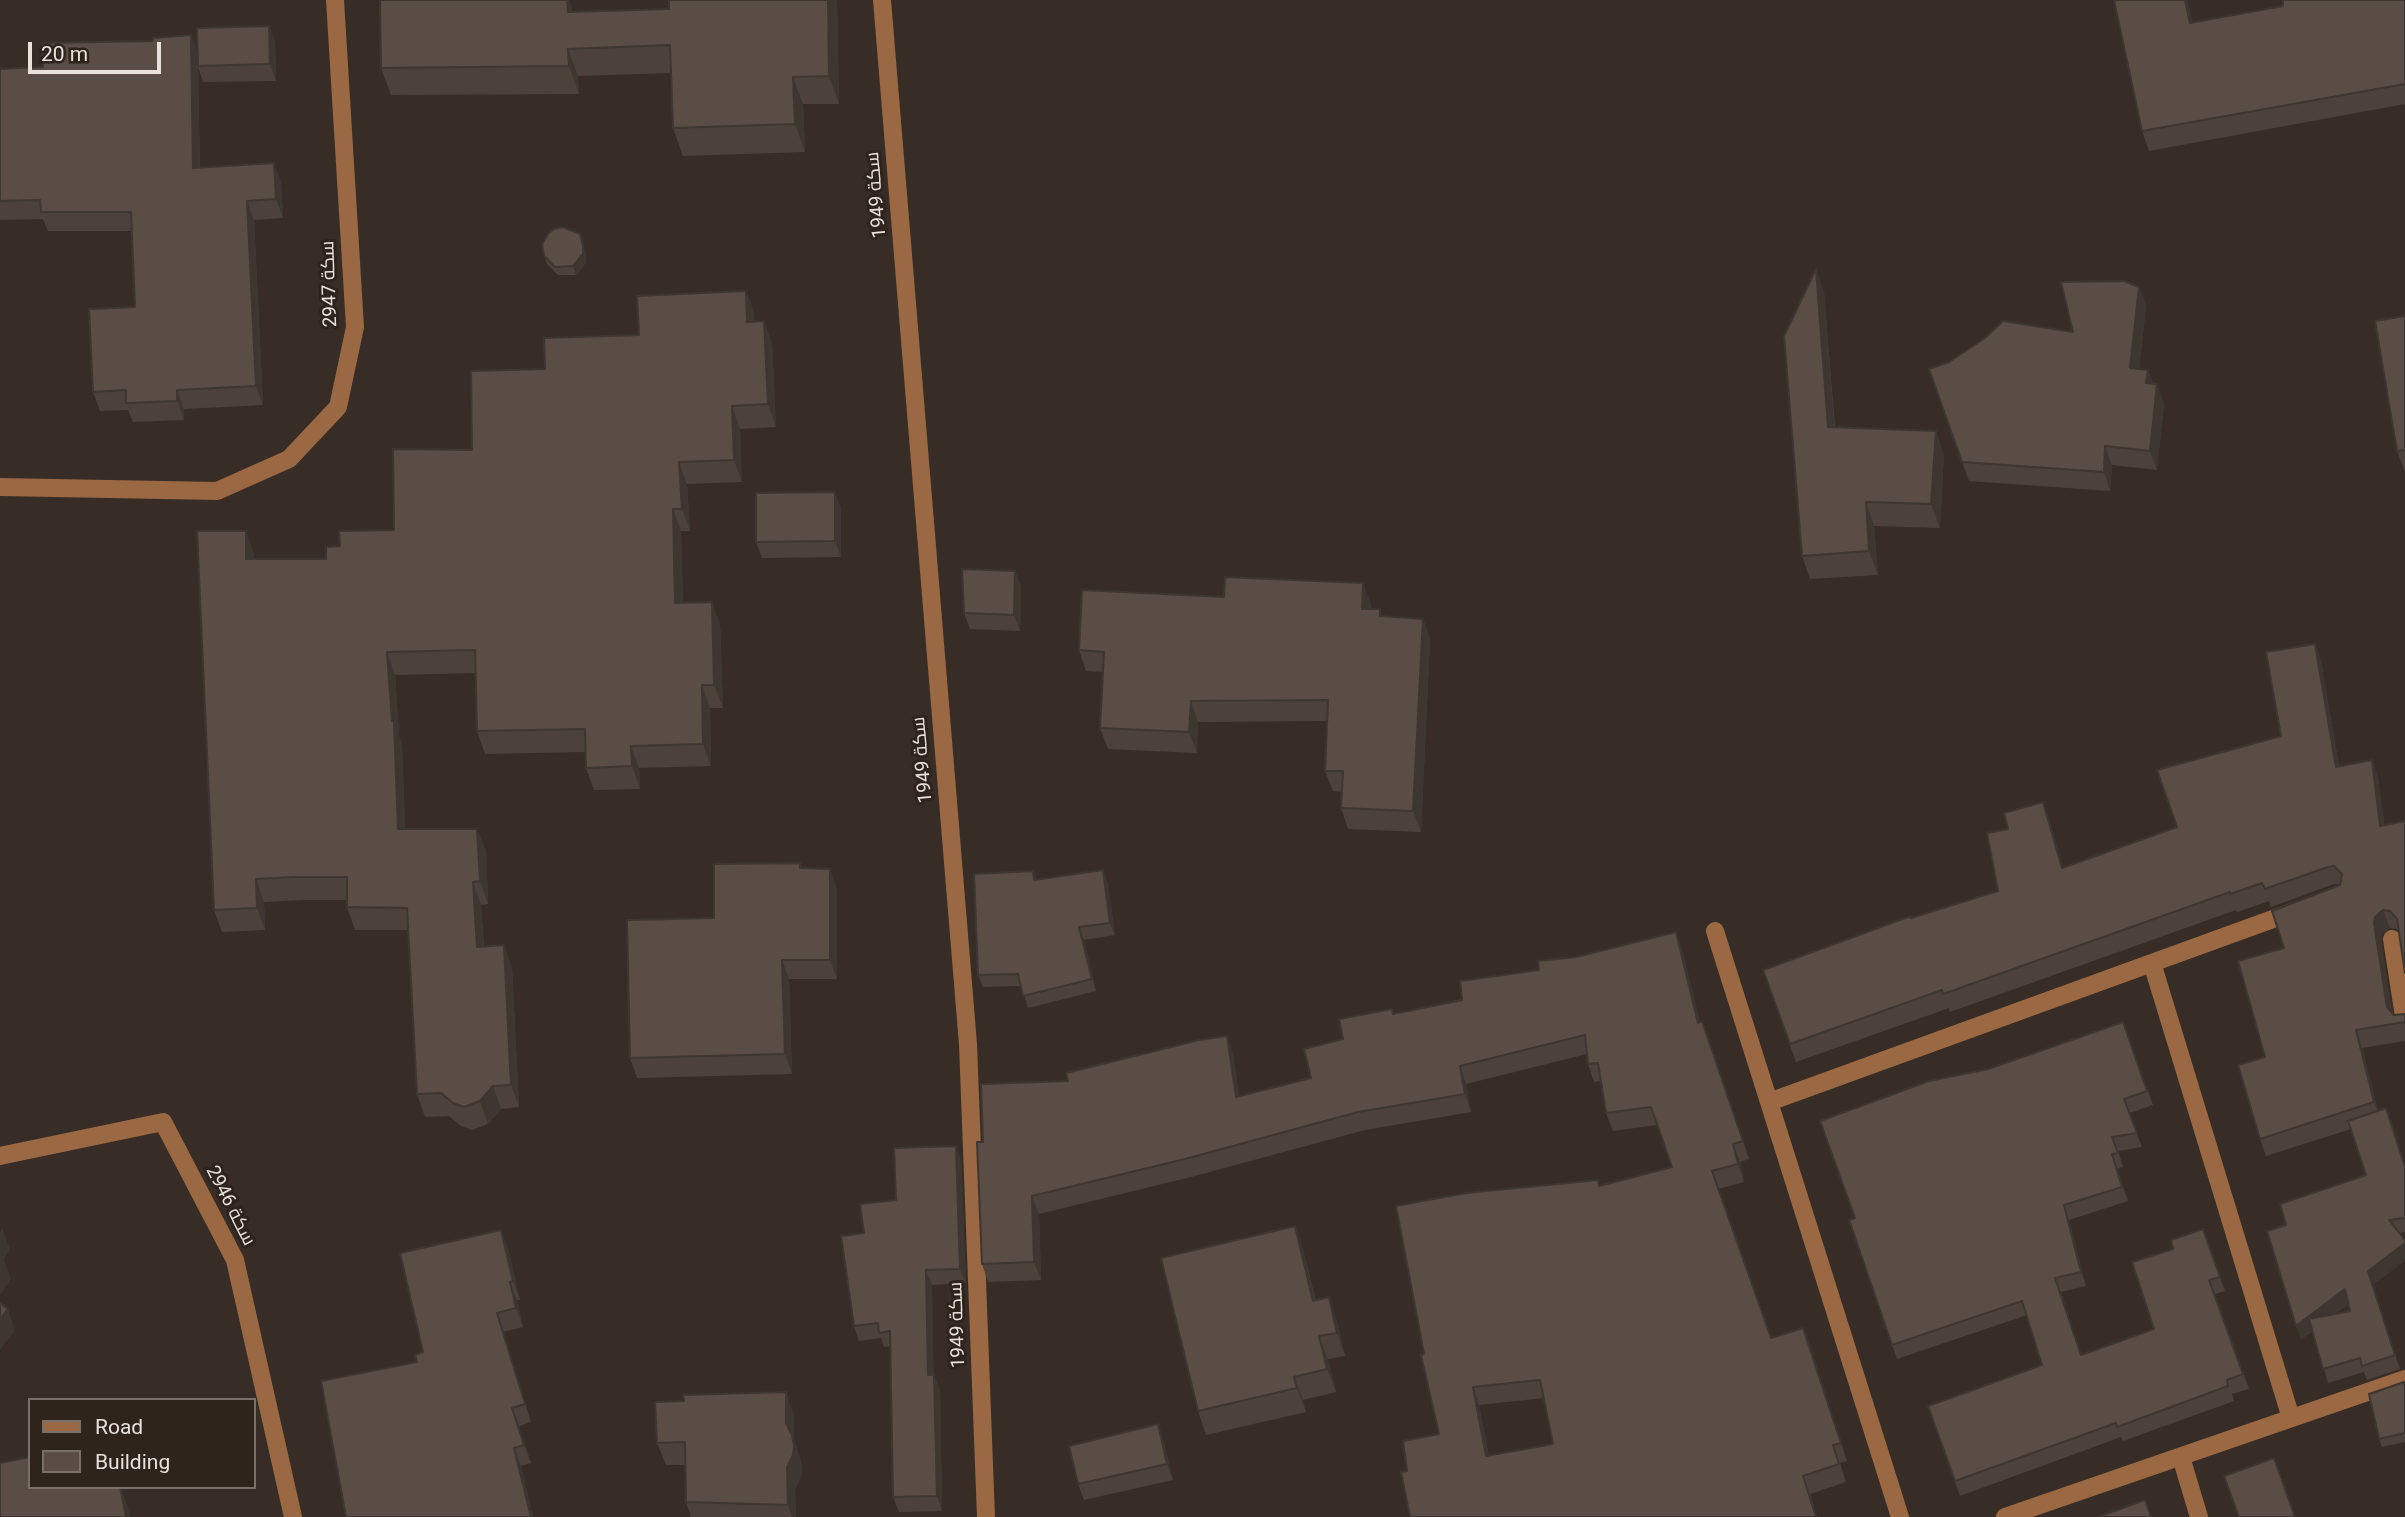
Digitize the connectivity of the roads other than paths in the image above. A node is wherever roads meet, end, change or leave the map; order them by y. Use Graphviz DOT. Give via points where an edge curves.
graph roads {
  1 [pos="335,0"];
  2 [pos="882,0"];
  3 [pos="0,487"];
  4 [pos="2313,904"];
  5 [pos="1715,932"];
  6 [pos="2392,939"];
  7 [pos="2152,963"];
  8 [pos="2405,1023"];
  9 [pos="1769,1102"];
  10 [pos="0,1156"];
  11 [pos="2405,1379"];
  12 [pos="2291,1418"];
  13 [pos="2180,1457"];
  14 [pos="293,1517"];
  15 [pos="986,1517"];
  16 [pos="1900,1517"];
  17 [pos="2005,1517"];
  18 [pos="2199,1517"];
  1 -- 3 [label="street, سكة 2947" via="355,327 338,407 289,459 217,491"];
  2 -- 15 [label="street, سكة 1949" via="968,1045"];
  4 -- 7 [label="street"];
  5 -- 9 [label="street"];
  6 -- 8 [label="street"];
  7 -- 9 [label="street"];
  7 -- 12 [label="street"];
  9 -- 16 [label="street"];
  10 -- 14 [label="street, سكة 2946" via="163,1122 235,1260"];
  11 -- 12 [label="street"];
  12 -- 13 [label="street"];
  13 -- 17 [label="street"];
  13 -- 18 [label="street"];
}
